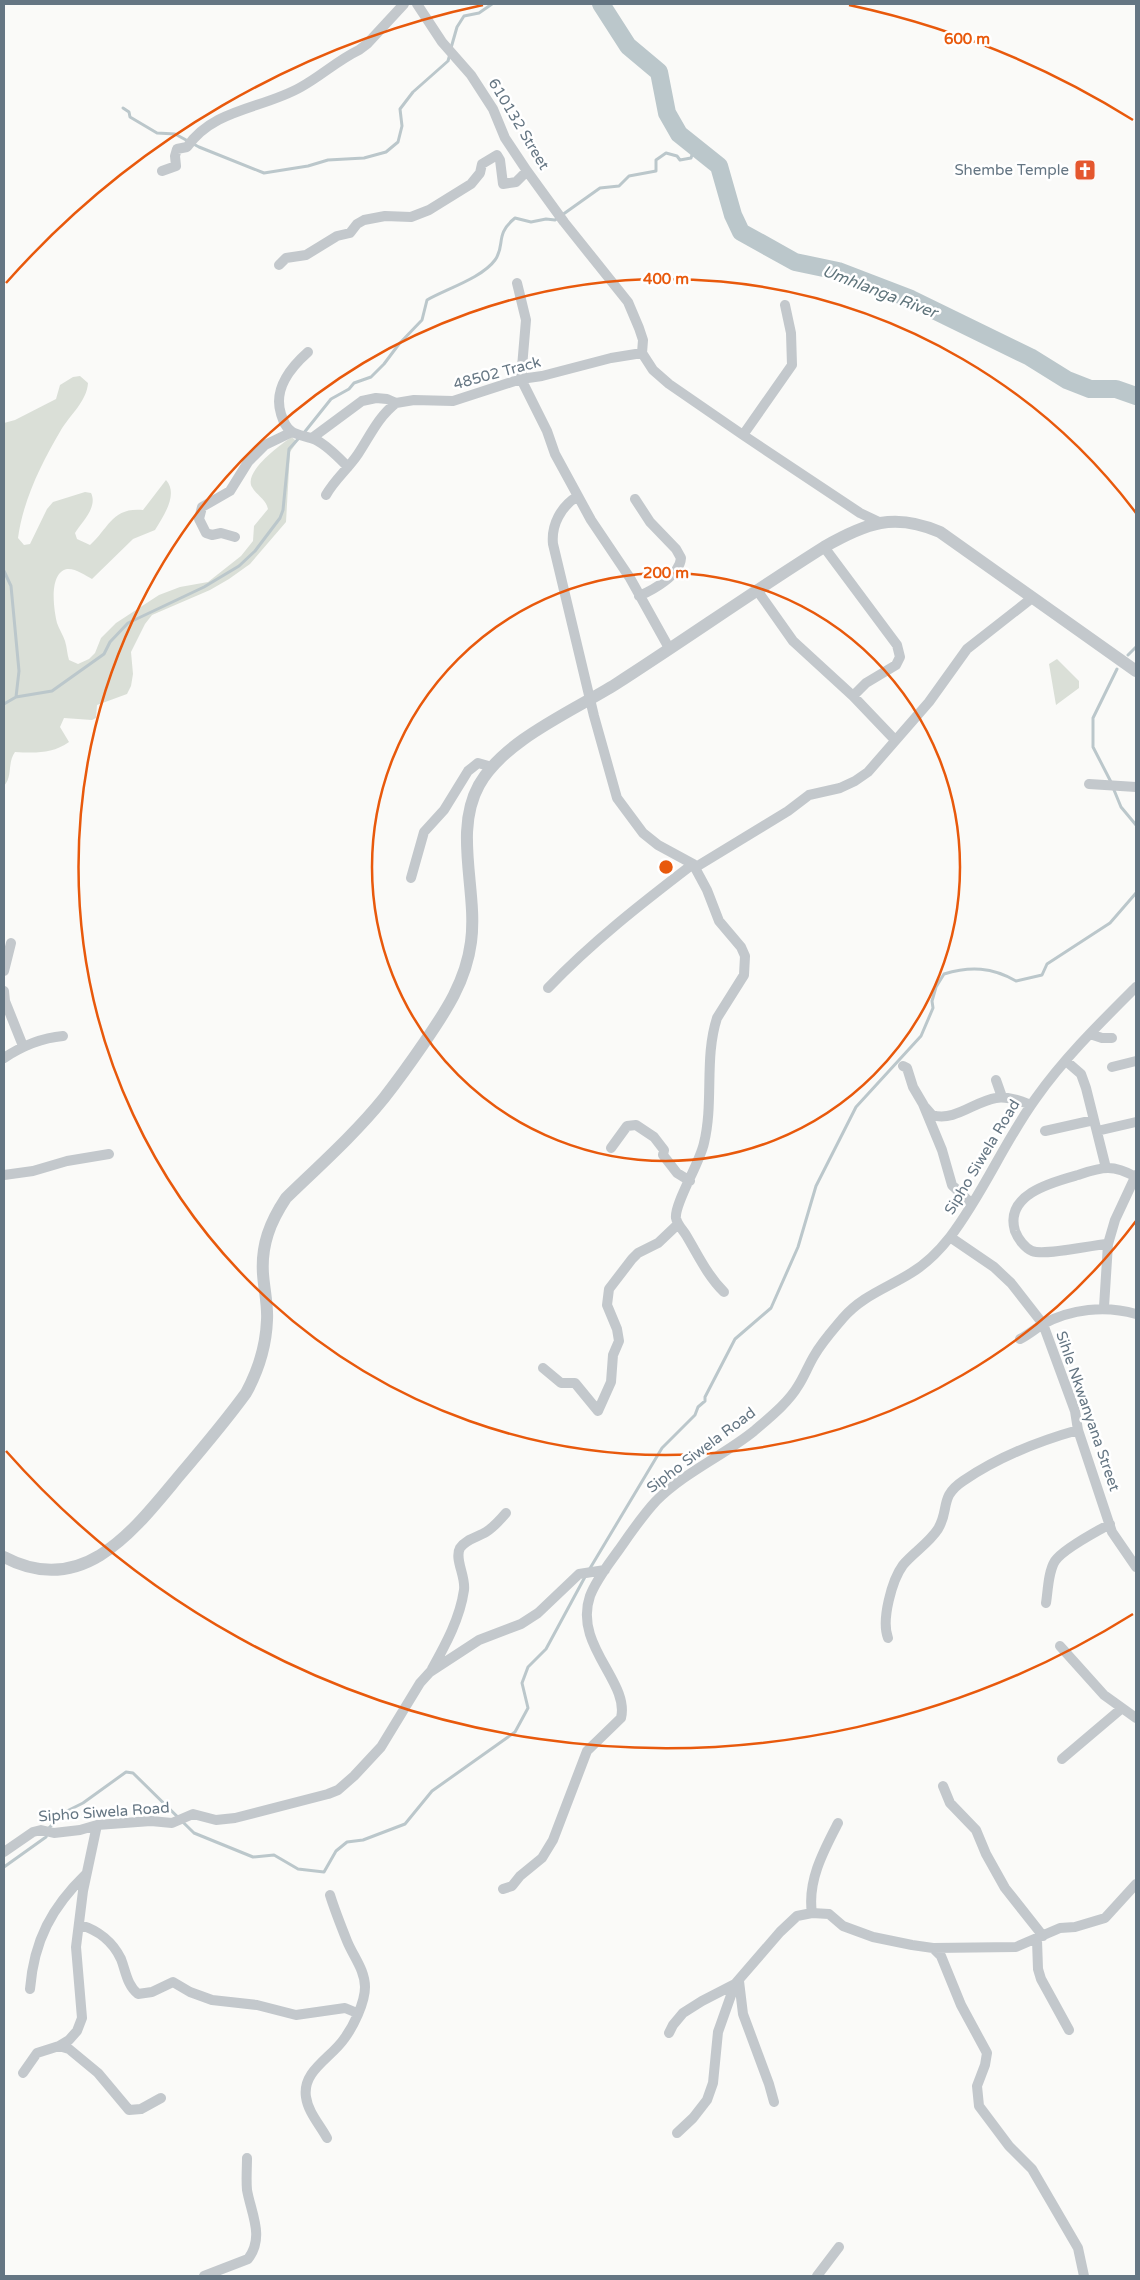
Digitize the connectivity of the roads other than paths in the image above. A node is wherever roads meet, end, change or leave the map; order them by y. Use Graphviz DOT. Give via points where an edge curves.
graph roads {
  1 [pos="404,4"];
  2 [pos="417,4"];
  3 [pos="162,171"];
  4 [pos="528,171"];
  5 [pos="279,265"];
  6 [pos="517,283"];
  7 [pos="785,305"];
  8 [pos="308,352"];
  9 [pos="643,355"];
  10 [pos="522,379"];
  11 [pos="396,403"];
  12 [pos="294,433"];
  13 [pos="743,435"];
  14 [pos="312,438"];
  15 [pos="348,467"];
  16 [pos="326,495"];
  17 [pos="578,496"];
  18 [pos="635,499"];
  19 [pos="879,522"];
  20 [pos="235,537"];
  21 [pos="824,547"];
  22 [pos="757,590"];
  23 [pos="639,596"];
  24 [pos="1032,598"];
  25 [pos="670,648"];
  26 [pos="1136,671"];
  27 [pos="853,696"];
  28 [pos="590,699"];
  29 [pos="895,740"];
  30 [pos="492,766"];
  31 [pos="1089,784"];
  32 [pos="1136,787"];
  33 [pos="695,866"];
  34 [pos="411,878"];
  35 [pos="11,943"];
  36 [pos="4,971"];
  37 [pos="1136,986"];
  38 [pos="548,988"];
  39 [pos="4,991"];
  40 [pos="1090,1034"];
  41 [pos="63,1036"];
  42 [pos="1112,1038"];
  43 [pos="22,1046"];
  44 [pos="4,1058"];
  45 [pos="1066,1061"];
  46 [pos="1136,1061"];
  47 [pos="903,1066"];
  48 [pos="1112,1067"];
  49 [pos="996,1080"];
  50 [pos="1002,1097"];
  51 [pos="923,1104"];
  52 [pos="1031,1105"];
  53 [pos="1094,1120"];
  54 [pos="1136,1122"];
  55 [pos="1097,1131"];
  56 [pos="1045,1132"];
  57 [pos="611,1148"];
  58 [pos="109,1154"];
  59 [pos="1106,1168"];
  60 [pos="4,1175"];
  61 [pos="1136,1176"];
  62 [pos="690,1181"];
  63 [pos="972,1204"];
  64 [pos="678,1224"];
  65 [pos="950,1237"];
  66 [pos="1108,1244"];
  67 [pos="724,1292"];
  68 [pos="1104,1308"];
  69 [pos="1136,1314"];
  70 [pos="1042,1324"];
  71 [pos="1020,1338"];
  72 [pos="543,1368"];
  73 [pos="1078,1430"];
  74 [pos="506,1513"];
  75 [pos="1110,1524"];
  76 [pos="4,1557"];
  77 [pos="1136,1566"];
  78 [pos="601,1570"];
  79 [pos="1046,1603"];
  80 [pos="888,1638"];
  81 [pos="1060,1646"];
  82 [pos="430,1672"];
  83 [pos="1121,1709"];
  84 [pos="1136,1718"];
  85 [pos="1062,1759"];
  86 [pos="943,1786"];
  87 [pos="838,1823"];
  88 [pos="97,1825"];
  89 [pos="4,1852"];
  90 [pos="87,1874"];
  91 [pos="1136,1884"];
  92 [pos="503,1889"];
  93 [pos="330,1895"];
  94 [pos="812,1913"];
  95 [pos="80,1926"];
  96 [pos="1040,1938"];
  97 [pos="934,1948"];
  98 [pos="737,1983"];
  99 [pos="30,1989"];
  100 [pos="357,2013"];
  101 [pos="1069,2030"];
  102 [pos="670,2032"];
  103 [pos="59,2046"];
  104 [pos="23,2073"];
  105 [pos="161,2098"];
  106 [pos="774,2102"];
  107 [pos="677,2133"];
  108 [pos="327,2138"];
  109 [pos="247,2158"];
  110 [pos="839,2247"];
  111 [pos="204,2276"];
  112 [pos="817,2276"];
  113 [pos="1084,2276"];
  1 -- 3 [label="street" via="359,50 300,88 221,118 194,137 187,147 177,149 176,166"];
  2 -- 4 [label="street, 610132 Street" via="444,44 471,75 493,109 505,138"];
  4 -- 5 [label="street" via="516,182 503,184 497,155 482,164 480,173 471,184 429,210 411,217 385,216 364,220 350,233 337,236 306,256 286,258"];
  4 -- 9 [label="street, 610132 Street" via="628,302 641,334"];
  6 -- 10 [label="street" via="526,320"];
  7 -- 13 [label="street" via="791,332 792,365"];
  8 -- 12 [label="street" via="294,364 278,397 284,421"];
  9 -- 10 [label="street, 48502 Track" via="611,358"];
  9 -- 13 [label="street" via="653,370 669,384"];
  10 -- 11 [label="street, 48502 Track" via="453,401"];
  10 -- 17 [label="street" via="555,454"];
  11 -- 14 [label="street, 48502 Track" via="383,398 362,401"];
  11 -- 15 [label="street" via="380,419"];
  12 -- 14 [label="street"];
  12 -- 20 [label="street" via="265,445 248,462 230,491 202,507 199,520 206,533"];
  13 -- 19 [label="street" via="860,513"];
  14 -- 15 [label="street" via="326,446"];
  15 -- 16 [label="street"];
  17 -- 23 [label="street"];
  17 -- 28 [label="street" via="562,511 553,539"];
  18 -- 23 [label="street" via="681,558 678,568 658,587"];
  19 -- 21 [label="street" via="851,531"];
  19 -- 24 [label="street" via="911,522 940,532"];
  21 -- 22 [label="street"];
  21 -- 27 [label="street" via="864,598 900,653 896,665 866,683"];
  22 -- 25 [label="street"];
  22 -- 27 [label="street" via="793,641"];
  23 -- 25 [label="street"];
  24 -- 26 [label="street"];
  24 -- 29 [label="street" via="967,649 929,702"];
  25 -- 28 [label="street"];
  27 -- 29 [label="street"];
  28 -- 30 [label="street" via="508,749"];
  28 -- 33 [label="street" via="617,798 643,833"];
  29 -- 33 [label="street" via="868,772 855,781 809,795"];
  30 -- 34 [label="street" via="478,763 468,771 444,810 424,832"];
  30 -- 76 [label="street" via="478,786 471,804 468,855 473,918 469,956 458,989 446,1012 384,1099 276,1212 265,1241 267,1320 264,1342 257,1372 246,1393 153,1507 110,1550 86,1563 58,1568 30,1566"];
  31 -- 32 [label="street"];
  33 -- 38 [label="street" via="600,938"];
  33 -- 62 [label="street" via="719,921 742,946 746,966 741,981 714,1025 707,1131"];
  35 -- 36 [label="street"];
  37 -- 40 [label="street, Sipho Siwela Road"];
  39 -- 43 [label="street"];
  40 -- 42 [label="street"];
  40 -- 45 [label="street, Sipho Siwela Road"];
  41 -- 43 [label="street"];
  43 -- 44 [label="street"];
  45 -- 52 [label="street, Sipho Siwela Road"];
  45 -- 53 [label="street" via="1081,1074"];
  46 -- 48 [label="street"];
  47 -- 51 [label="street" via="907,1068 913,1088"];
  49 -- 50 [label="street"];
  50 -- 51 [label="street" via="944,1117 932,1115"];
  50 -- 52 [label="street"];
  51 -- 63 [label="street" via="952,1185"];
  52 -- 63 [label="street, Sipho Siwela Road"];
  53 -- 55 [label="street"];
  53 -- 56 [label="street"];
  54 -- 55 [label="street"];
  55 -- 59 [label="street"];
  57 -- 62 [label="street" via="627,1126 636,1125 654,1137 677,1173"];
  58 -- 60 [label="street"];
  59 -- 61 [label="street"];
  59 -- 66 [label="street" via="1036,1188 1015,1214 1015,1229 1024,1245 1033,1251"];
  61 -- 66 [label="street" via="1115,1220"];
  62 -- 64 [label="street" via="678,1204"];
  63 -- 65 [label="street, Sipho Siwela Road"];
  64 -- 67 [label="street" via="713,1281"];
  64 -- 72 [label="street" via="658,1244 638,1253 609,1290 608,1305 619,1341 613,1355 611,1382 598,1411 575,1383 561,1383"];
  65 -- 70 [label="street, Sihle Nkwanyana Street" via="994,1267 1011,1283"];
  65 -- 78 [label="street, Sipho Siwela Road" via="913,1272 857,1304 815,1354 798,1388 774,1413 656,1501"];
  66 -- 68 [label="street"];
  68 -- 69 [label="street"];
  68 -- 70 [label="street" via="1072,1313"];
  70 -- 71 [label="street"];
  70 -- 73 [label="street, Sihle Nkwanyana Street" via="1075,1411"];
  73 -- 75 [label="street, Sihle Nkwanyana Street"];
  73 -- 80 [label="street" via="1013,1454 952,1489 937,1530 902,1566 884,1621"];
  74 -- 82 [label="street" via="487,1532 464,1543 459,1551 464,1581 460,1608 450,1636"];
  75 -- 77 [label="street, Sihle Nkwanyana Street" via="1120,1545"];
  75 -- 79 [label="street" via="1055,1561"];
  78 -- 82 [label="street, Sipho Siwela Road" via="579,1574 538,1613 521,1624 479,1640"];
  78 -- 92 [label="street" via="591,1595 586,1622 596,1651 622,1700 621,1718 588,1751 542,1858 512,1886"];
  81 -- 83 [label="street"];
  82 -- 88 [label="street, Sipho Siwela Road" via="381,1747 338,1790 235,1818 216,1820 193,1814 172,1823"];
  83 -- 84 [label="street"];
  83 -- 85 [label="street"];
  86 -- 96 [label="street" via="950,1803 976,1830 1005,1888"];
  87 -- 94 [label="street" via="816,1873"];
  88 -- 89 [label="street, Sipho Siwela Road" via="54,1833 33,1832"];
  88 -- 90 [label="street"];
  90 -- 95 [label="street"];
  90 -- 99 [label="street" via="63,1898 44,1932 32,1963"];
  91 -- 96 [label="street" via="1105,1918 1060,1928"];
  93 -- 100 [label="street" via="364,1980 363,1998"];
  94 -- 97 [label="street" via="829,1914 843,1926 873,1938"];
  94 -- 98 [label="street" via="792,1919"];
  95 -- 100 [label="street" via="92,1928 115,1949 129,1982 138,1994 152,1992 173,1982 212,2000 296,2014 345,2008"];
  95 -- 103 [label="street" via="76,1963 83,2014 77,2030"];
  96 -- 97 [label="street" via="1016,1947"];
  96 -- 101 [label="street" via="1040,1979"];
  97 -- 113 [label="street" via="941,1956 961,2005 987,2053 977,2086 978,2106 1032,2169 1078,2248"];
  98 -- 102 [label="street" via="684,2013"];
  98 -- 106 [label="street" via="743,2014"];
  98 -- 107 [label="street" via="718,2032 713,2083 707,2100"];
  100 -- 108 [label="street" via="344,2039 318,2065 307,2083 306,2098 311,2112"];
  103 -- 104 [label="street" via="36,2052"];
  103 -- 105 [label="street" via="68,2049 98,2073 129,2110 140,2109"];
  109 -- 111 [label="street" via="247,2189 257,2230 251,2255"];
  110 -- 112 [label="street"];
}
